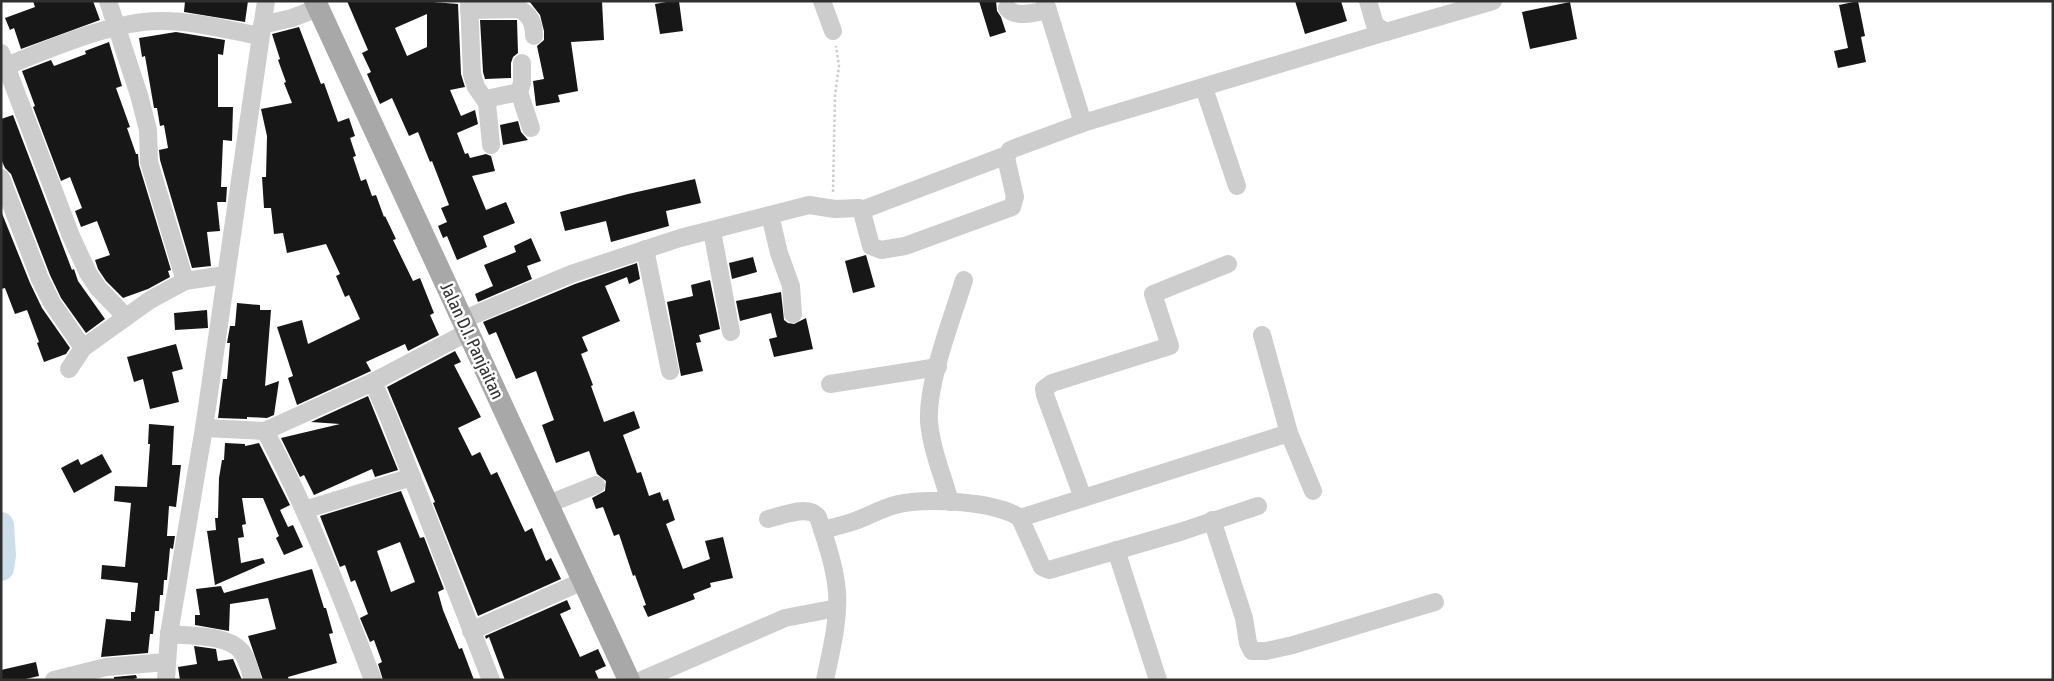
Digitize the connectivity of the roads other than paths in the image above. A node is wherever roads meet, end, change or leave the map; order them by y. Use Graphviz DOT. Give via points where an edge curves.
graph roads {
  1 [pos="108,1"];
  2 [pos="266,1"];
  3 [pos="822,1"];
  4 [pos="1368,1"];
  5 [pos="1493,1"];
  6 [pos="316,4"];
  7 [pos="469,5"];
  8 [pos="1047,6"];
  9 [pos="1007,8"];
  10 [pos="117,26"];
  11 [pos="261,30"];
  12 [pos="832,31"];
  13 [pos="1386,32"];
  14 [pos="534,36"];
  15 [pos="3,63"];
  16 [pos="522,63"];
  17 [pos="1204,88"];
  18 [pos="520,92"];
  19 [pos="486,99"];
  20 [pos="1083,123"];
  21 [pos="531,128"];
  22 [pos="491,145"];
  23 [pos="1007,155"];
  24 [pos="1,178"];
  25 [pos="1237,186"];
  26 [pos="862,210"];
  27 [pos="770,215"];
  28 [pos="712,230"];
  29 [pos="645,249"];
  30 [pos="1228,264"];
  31 [pos="225,275"];
  32 [pos="964,280"];
  33 [pos="185,281"];
  34 [pos="793,314"];
  35 [pos="125,316"];
  36 [pos="465,326"];
  37 [pos="731,332"];
  38 [pos="1262,335"];
  39 [pos="84,348"];
  40 [pos="938,367"];
  41 [pos="69,368"];
  42 [pos="670,370"];
  43 [pos="373,382"];
  44 [pos="830,384"];
  45 [pos="204,428"];
  46 [pos="265,430"];
  47 [pos="1289,433"];
  48 [pos="412,477"];
  49 [pos="596,484"];
  50 [pos="1314,490"];
  51 [pos="1083,498"];
  52 [pos="950,502"];
  53 [pos="548,504"];
  54 [pos="1258,506"];
  55 [pos="304,510"];
  56 [pos="1020,518"];
  57 [pos="768,519"];
  58 [pos="1212,520"];
  59 [pos="822,530"];
  60 [pos="1116,550"];
  61 [pos="583,582"];
  62 [pos="1434,602"];
  63 [pos="837,608"];
  64 [pos="471,631"];
  65 [pos="169,634"];
  66 [pos="166,662"];
  67 [pos="54,680"];
  68 [pos="166,680"];
  69 [pos="253,680"];
  70 [pos="373,680"];
  71 [pos="491,680"];
  72 [pos="629,680"];
  73 [pos="642,680"];
  74 [pos="826,680"];
  75 [pos="1158,680"];
  1 -- 10 [label="street"];
  2 -- 11 [label="street"];
  3 -- 12 [label="street"];
  4 -- 13 [label="street" via="1374,25"];
  5 -- 13 [label="street"];
  6 -- 11 [label="street"];
  6 -- 36 [label="main road, Jalan D.I. Panjaitan"];
  7 -- 14 [label="street" via="524,11 530,17"];
  7 -- 19 [label="street" via="472,74 476,87"];
  8 -- 9 [label="street" via="1018,14"];
  8 -- 20 [label="street"];
  10 -- 11 [label="street" via="163,20"];
  10 -- 15 [label="street"];
  10 -- 33 [label="street" via="140,95 148,130 149,162"];
  11 -- 31 [label="street"];
  13 -- 17 [label="street"];
  15 -- 35 [label="street" via="88,273"];
  16 -- 18 [label="street"];
  17 -- 20 [label="street"];
  17 -- 25 [label="street"];
  18 -- 19 [label="street"];
  18 -- 21 [label="street"];
  19 -- 22 [label="street"];
  20 -- 23 [label="street" via="1028,142 1010,150"];
  23 -- 26 [label="street"];
  23 -- 26 [label="street" via="1015,196 1010,208 905,246 881,250 869,244"];
  24 -- 39 [label="street" via="44,287"];
  26 -- 27 [label="street" via="809,205"];
  27 -- 28 [label="street"];
  27 -- 34 [label="street" via="791,286"];
  28 -- 29 [label="street"];
  28 -- 37 [label="street"];
  29 -- 36 [label="street" via="571,274"];
  29 -- 42 [label="street"];
  30 -- 51 [label="street" via="1153,294 1170,346 1052,383 1044,389"];
  31 -- 33 [label="street"];
  31 -- 45 [label="street"];
  32 -- 40 [label="street"];
  33 -- 35 [label="street"];
  35 -- 39 [label="street"];
  36 -- 43 [label="street"];
  36 -- 53 [label="main road, Jalan D.I. Panjaitan"];
  38 -- 47 [label="street"];
  39 -- 41 [label="street"];
  40 -- 44 [label="street"];
  40 -- 52 [label="street" via="929,420"];
  43 -- 46 [label="street"];
  43 -- 48 [label="street"];
  45 -- 46 [label="street"];
  45 -- 65 [label="street"];
  46 -- 55 [label="street"];
  47 -- 50 [label="street"];
  47 -- 51 [label="street"];
  48 -- 55 [label="street"];
  48 -- 64 [label="street"];
  49 -- 53 [label="street"];
  51 -- 56 [label="street"];
  52 -- 56 [label="street" via="996,507"];
  52 -- 59 [label="street" via="896,504 853,522"];
  53 -- 61 [label="main road, Jalan D.I. Panjaitan"];
  54 -- 58 [label="street"];
  55 -- 70 [label="street"];
  56 -- 60 [label="street" via="1046,570"];
  57 -- 59 [label="street" via="810,511 818,517"];
  58 -- 60 [label="street"];
  58 -- 62 [label="street" via="1252,650 1293,645"];
  59 -- 63 [label="street" via="835,578"];
  60 -- 75 [label="street"];
  61 -- 64 [label="street"];
  61 -- 72 [label="main road, Jalan D.I. Panjaitan"];
  63 -- 73 [label="street" via="785,618"];
  63 -- 74 [label="street"];
  64 -- 71 [label="street"];
  65 -- 66 [label="street"];
  65 -- 69 [label="street" via="212,638 234,646 241,651"];
  66 -- 67 [label="street" via="106,667"];
  66 -- 68 [label="street"];
}
